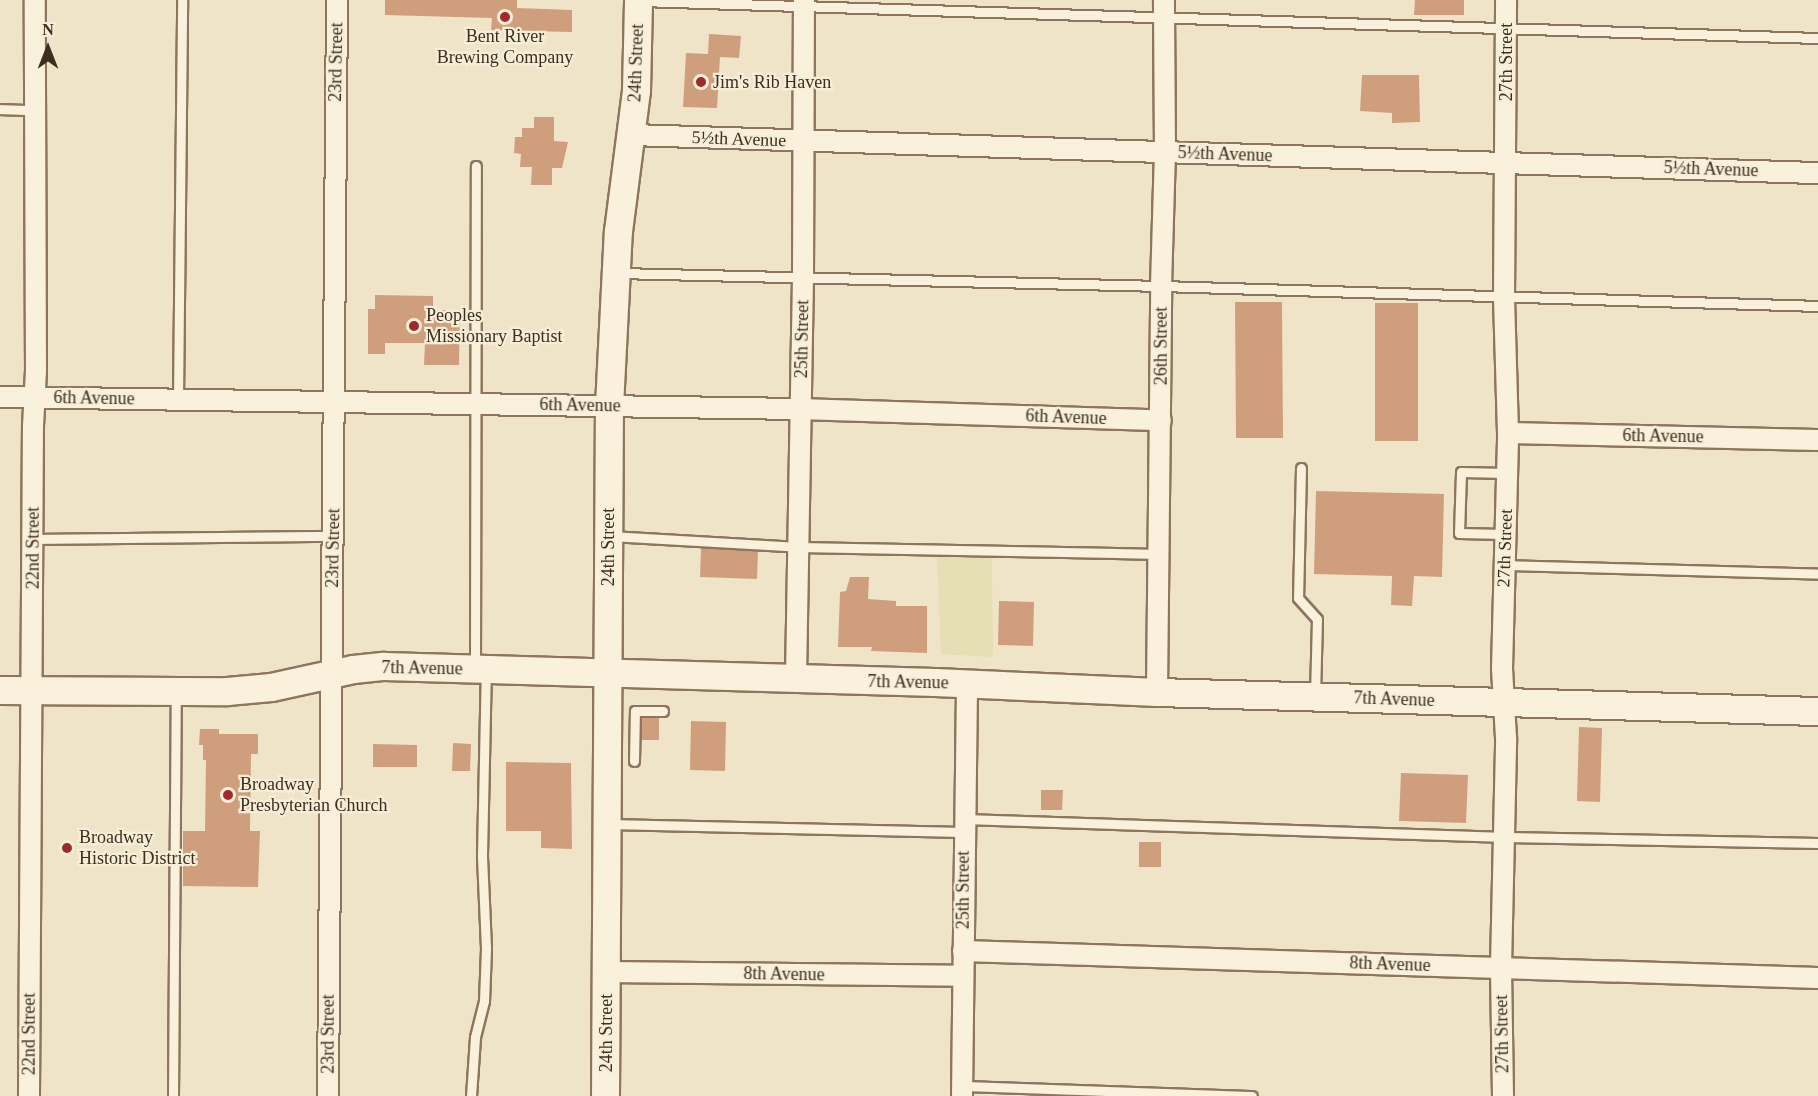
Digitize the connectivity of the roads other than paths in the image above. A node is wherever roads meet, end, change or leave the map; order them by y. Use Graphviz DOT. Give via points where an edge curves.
graph roads {
  1 [pos="35,0"];
  2 [pos="182,0"];
  3 [pos="337,0"];
  4 [pos="1506,0"];
  5 [pos="638,1"];
  6 [pos="804,3"];
  7 [pos="1164,9"];
  8 [pos="1507,27"];
  9 [pos="1818,38"];
  10 [pos="0,109"];
  11 [pos="36,110"];
  12 [pos="632,135"];
  13 [pos="804,141"];
  14 [pos="1165,152"];
  15 [pos="1506,163"];
  16 [pos="476,166"];
  17 [pos="1818,172"];
  18 [pos="615,273"];
  19 [pos="803,276"];
  20 [pos="1161,286"];
  21 [pos="1504,297"];
  22 [pos="1818,306"];
  23 [pos="0,397"];
  24 [pos="34,398"];
  25 [pos="178,399"];
  26 [pos="333,401"];
  27 [pos="476,403"];
  28 [pos="609,406"];
  29 [pos="801,409"];
  30 [pos="1161,420"];
  31 [pos="1508,433"];
  32 [pos="1818,440"];
  33 [pos="1301,468"];
  34 [pos="1507,473"];
  35 [pos="1505,534"];
  36 [pos="334,536"];
  37 [pos="608,536"];
  38 [pos="34,539"];
  39 [pos="799,547"];
  40 [pos="1159,554"];
  41 [pos="1505,565"];
  42 [pos="1818,574"];
  43 [pos="481,669"];
  44 [pos="330,673"];
  45 [pos="607,673"];
  46 [pos="796,678"];
  47 [pos="967,683"];
  48 [pos="0,690"];
  49 [pos="32,690"];
  50 [pos="176,692"];
  51 [pos="1157,692"];
  52 [pos="1315,697"];
  53 [pos="1504,702"];
  54 [pos="663,711"];
  55 [pos="1818,711"];
  56 [pos="634,761"];
  57 [pos="607,824"];
  58 [pos="964,825"];
  59 [pos="1506,837"];
  60 [pos="1818,843"];
  61 [pos="963,951"];
  62 [pos="1501,967"];
  63 [pos="606,972"];
  64 [pos="963,976"];
  65 [pos="1818,978"];
  66 [pos="962,1091"];
  67 [pos="29,1096"];
  68 [pos="173,1096"];
  69 [pos="328,1096"];
  70 [pos="471,1096"];
  71 [pos="605,1096"];
  72 [pos="1252,1096"];
  73 [pos="1503,1096"];
  1 -- 11 [label="street, 22nd Street"];
  2 -- 25 [label="lane"];
  3 -- 26 [label="street, 23rd Street"];
  4 -- 8 [label="street, 27th Street"];
  5 -- 6 [label="lane"];
  5 -- 12 [label="street, 24th Street"];
  6 -- 7 [label="lane"];
  6 -- 13 [label="street, 25th Street"];
  7 -- 8 [label="lane"];
  7 -- 14 [label="street, 26th Street"];
  8 -- 9 [label="lane"];
  8 -- 15 [label="street, 27th Street"];
  10 -- 11 [label="lane"];
  11 -- 24 [label="street, 22nd Street"];
  12 -- 13 [label="street, 5½th Avenue"];
  12 -- 18 [label="street, 24th Street"];
  13 -- 14 [label="street, 5½th Avenue"];
  13 -- 19 [label="street, 25th Street"];
  14 -- 15 [label="street, 5½th Avenue"];
  14 -- 20 [label="street, 26th Street"];
  15 -- 17 [label="street, 5½th Avenue"];
  15 -- 21 [label="street, 27th Street"];
  16 -- 27 [label="lane"];
  18 -- 19 [label="lane"];
  18 -- 28 [label="street, 24th Street"];
  19 -- 20 [label="lane"];
  19 -- 29 [label="street, 25th Street"];
  20 -- 21 [label="lane"];
  20 -- 30 [label="street, 26th Street"];
  21 -- 22 [label="lane"];
  21 -- 31 [label="street, 27th Street"];
  23 -- 24 [label="street, 6th Avenue"];
  24 -- 25 [label="street, 6th Avenue"];
  24 -- 38 [label="street, 22nd Street"];
  25 -- 26 [label="street, 6th Avenue"];
  26 -- 27 [label="street, 6th Avenue"];
  26 -- 36 [label="street, 23rd Street"];
  27 -- 28 [label="street, 6th Avenue"];
  27 -- 43 [label="lane"];
  28 -- 29 [label="street, 6th Avenue"];
  28 -- 37 [label="street, 24th Street"];
  29 -- 30 [label="street, 6th Avenue"];
  29 -- 39 [label="street, 25th Street"];
  30 -- 40 [label="street, 26th Street"];
  31 -- 32 [label="street, 6th Avenue"];
  31 -- 34 [label="street, 27th Street"];
  33 -- 52 [label="lane" via="1298,598 1317,619"];
  34 -- 35 [label="street, 27th Street"];
  34 -- 35 [label="lane" via="1461,472 1458,533"];
  35 -- 41 [label="street, 27th Street"];
  36 -- 38 [label="lane"];
  36 -- 44 [label="street, 23rd Street"];
  37 -- 39 [label="lane"];
  37 -- 45 [label="street, 24th Street"];
  38 -- 49 [label="street, 22nd Street"];
  39 -- 40 [label="lane"];
  39 -- 46 [label="street, 25th Street"];
  40 -- 51 [label="street, 26th Street"];
  41 -- 42 [label="lane"];
  41 -- 53 [label="street, 27th Street"];
  43 -- 44 [label="street, 7th Avenue" via="384,666"];
  43 -- 45 [label="street, 7th Avenue"];
  43 -- 70 [label="lane" via="486,958 484,1001 471,1065"];
  44 -- 50 [label="street, 7th Avenue" via="271,687"];
  44 -- 69 [label="street, 23rd Street"];
  45 -- 46 [label="street, 7th Avenue"];
  45 -- 57 [label="street, 24th Street"];
  46 -- 47 [label="street, 7th Avenue"];
  47 -- 51 [label="street, 7th Avenue"];
  47 -- 58 [label="street, 25th Street"];
  48 -- 49 [label="street, 7th Avenue"];
  49 -- 50 [label="street, 7th Avenue"];
  49 -- 67 [label="street, 22nd Street"];
  50 -- 68 [label="lane"];
  51 -- 52 [label="street, 7th Avenue"];
  52 -- 53 [label="street, 7th Avenue"];
  53 -- 55 [label="street, 7th Avenue"];
  53 -- 59 [label="street, 27th Street"];
  54 -- 56 [label="lane" via="635,711"];
  57 -- 58 [label="lane"];
  57 -- 63 [label="street, 24th Street"];
  58 -- 59 [label="lane"];
  58 -- 61 [label="street, 25th Street"];
  59 -- 60 [label="lane"];
  59 -- 62 [label="street, 27th Street"];
  61 -- 62 [label="street, 8th Avenue"];
  61 -- 64 [label="street, 25th Street"];
  62 -- 65 [label="street, 8th Avenue"];
  62 -- 73 [label="street, 27th Street"];
  63 -- 64 [label="street, 8th Avenue"];
  63 -- 71 [label="street, 24th Street"];
  64 -- 66 [label="street, 25th Street"];
  66 -- 72 [label="lane"];
}
